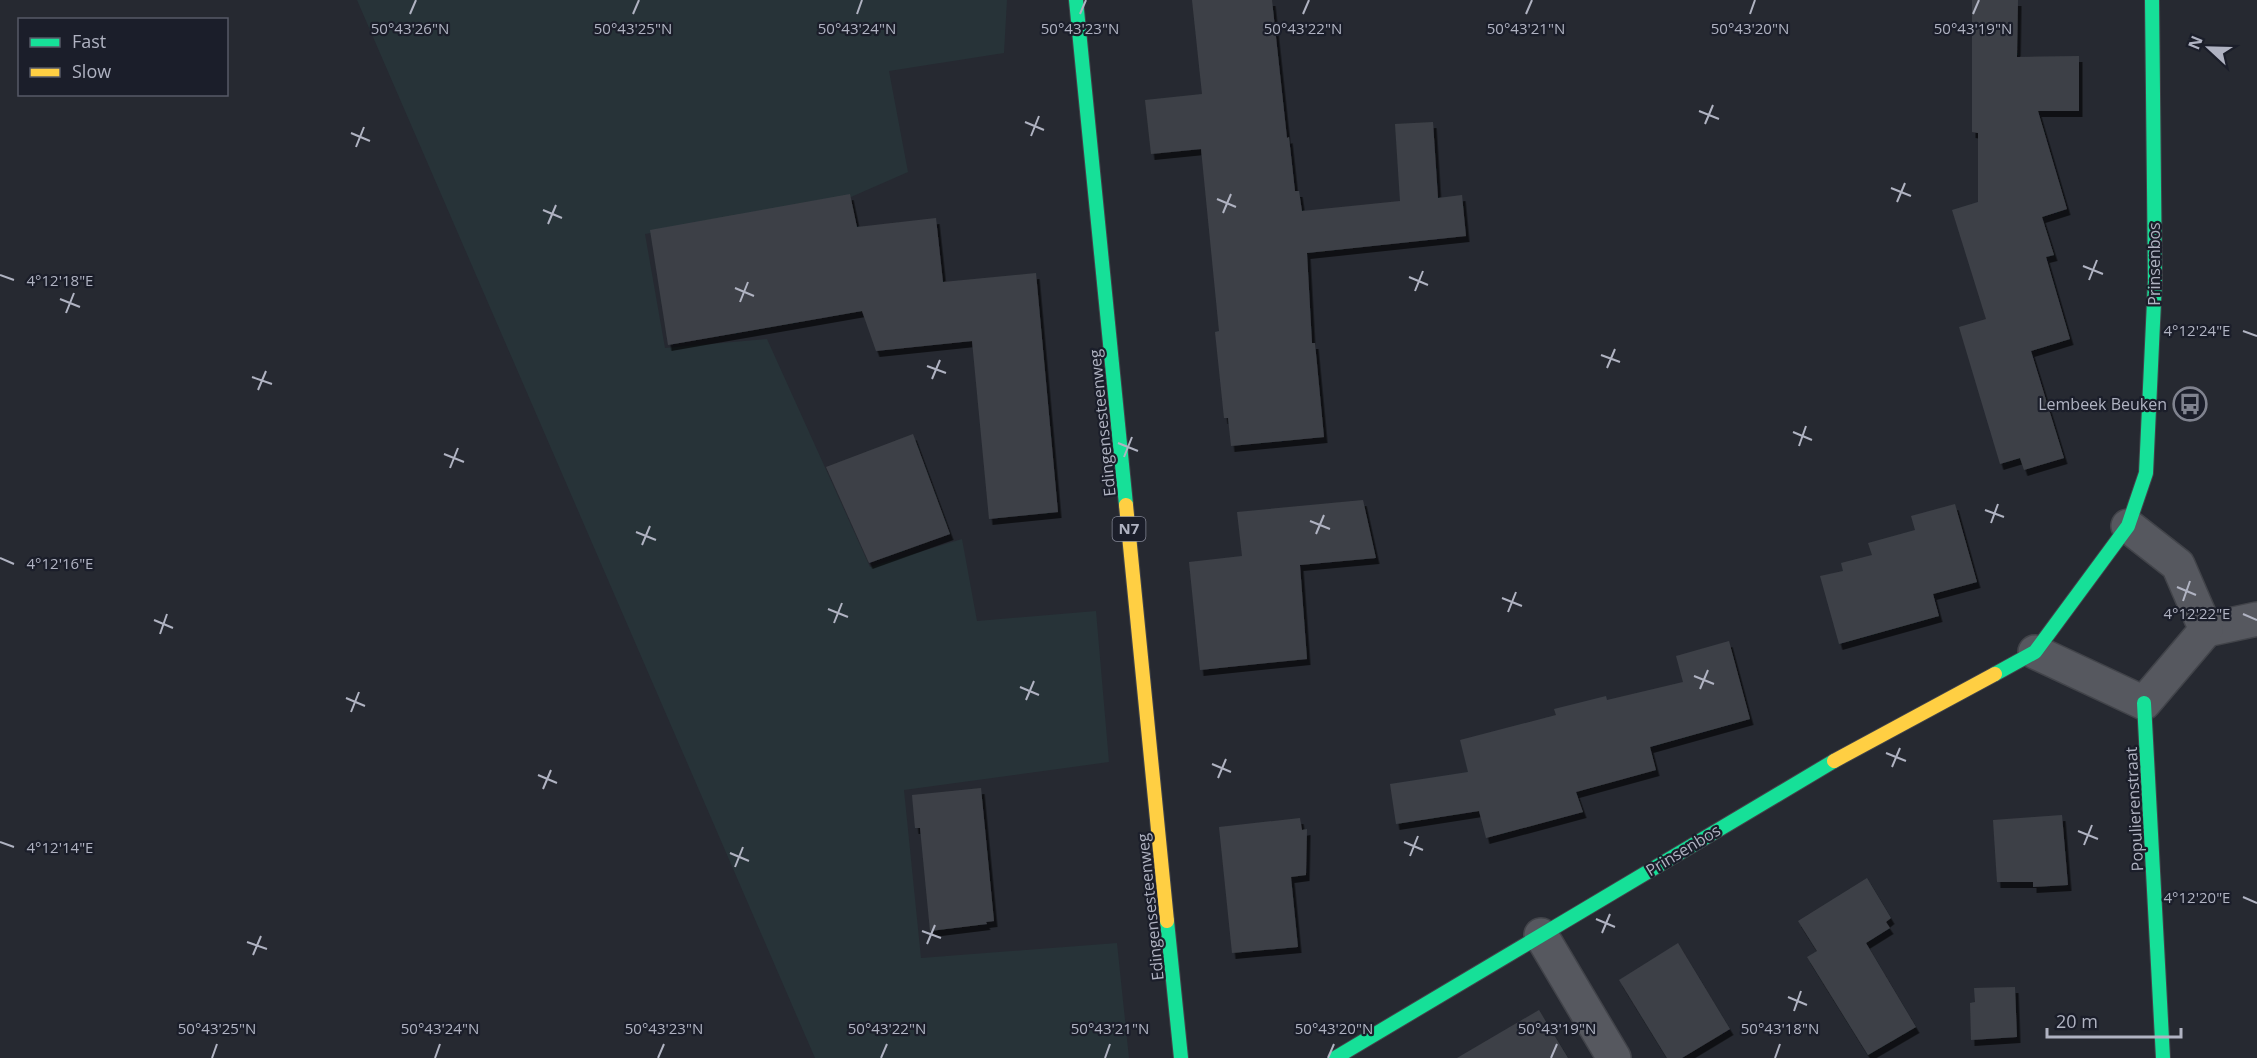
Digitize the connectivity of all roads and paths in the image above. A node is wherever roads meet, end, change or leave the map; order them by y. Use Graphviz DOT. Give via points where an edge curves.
graph roads {
  1 [pos="1076,0"];
  2 [pos="2152,0"];
  3 [pos="2128,526"];
  4 [pos="2257,619"];
  5 [pos="2206,630"];
  6 [pos="2036,652"];
  7 [pos="2144,703"];
  8 [pos="1541,935"];
  9 [pos="1181,1058"];
  10 [pos="1335,1058"];
  11 [pos="1614,1058"];
  12 [pos="2163,1058"];
  1 -- 9 [label="street, Edingensesteenweg / N7"];
  2 -- 3 [label="street, Prinsenbos" via="2155,291 2146,473"];
  3 -- 5 [label="street" via="2178,565"];
  3 -- 6 [label="street, Prinsenbos"];
  4 -- 5 [label="street"];
  5 -- 7 [label="street"];
  6 -- 7 [label="street"];
  6 -- 8 [label="street, Prinsenbos" via="1801,779"];
  7 -- 12 [label="street, Populierenstraat"];
  8 -- 10 [label="street, Prinsenbos"];
  8 -- 11 [label="street"];
}
